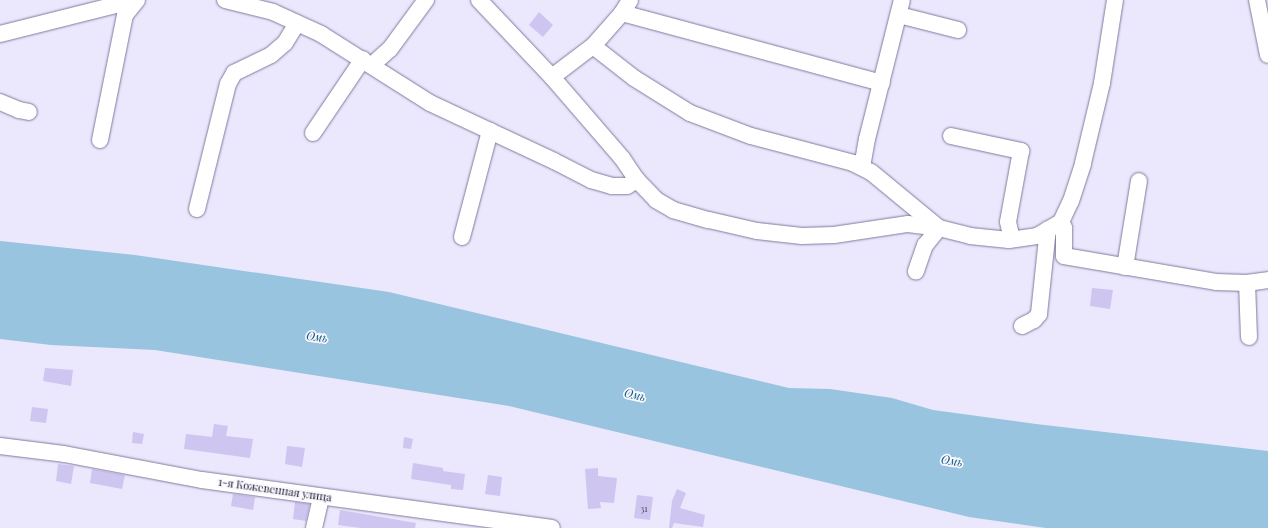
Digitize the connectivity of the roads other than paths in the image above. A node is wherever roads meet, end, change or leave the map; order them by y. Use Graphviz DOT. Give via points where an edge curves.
graph roads {
  1 [pos="136,0"];
  2 [pos="225,0"];
  3 [pos="479,0"];
  4 [pos="1115,0"];
  5 [pos="1257,0"];
  6 [pos="418,3"];
  7 [pos="626,7"];
  8 [pos="901,8"];
  9 [pos="297,23"];
  10 [pos="958,30"];
  11 [pos="0,34"];
  12 [pos="593,46"];
  13 [pos="1268,55"];
  14 [pos="368,62"];
  15 [pos="552,77"];
  16 [pos="882,83"];
  17 [pos="0,102"];
  18 [pos="29,112"];
  19 [pos="490,130"];
  20 [pos="313,133"];
  21 [pos="951,136"];
  22 [pos="100,140"];
  23 [pos="862,167"];
  24 [pos="638,180"];
  25 [pos="1139,181"];
  26 [pos="197,209"];
  27 [pos="1054,225"];
  28 [pos="939,228"];
  29 [pos="462,237"];
  30 [pos="1012,239"];
  31 [pos="1125,267"];
  32 [pos="916,272"];
  33 [pos="1268,280"];
  34 [pos="1247,283"];
  35 [pos="1022,326"];
  36 [pos="1249,337"];
  37 [pos="0,446"];
  38 [pos="321,497"];
  39 [pos="314,528"];
  40 [pos="552,528"];
  1 -- 11 [label="street"];
  1 -- 22 [label="street" via="125,15"];
  2 -- 9 [label="street" via="273,12"];
  3 -- 15 [label="street"];
  4 -- 27 [label="street" via="1102,83 1083,163 1070,201"];
  5 -- 13 [label="street"];
  6 -- 14 [label="street" via="406,29 390,49"];
  7 -- 12 [label="street"];
  7 -- 16 [label="street"];
  8 -- 10 [label="street"];
  8 -- 16 [label="street"];
  9 -- 14 [label="street"];
  9 -- 26 [label="street" via="285,42 271,55 234,73 228,84"];
  12 -- 15 [label="street"];
  12 -- 23 [label="street" via="634,78 690,113 751,136"];
  14 -- 19 [label="street" via="430,103"];
  14 -- 20 [label="street"];
  15 -- 24 [label="street"];
  16 -- 23 [label="street"];
  17 -- 18 [label="street"];
  19 -- 24 [label="street" via="591,180 612,186 627,186"];
  19 -- 29 [label="street"];
  21 -- 30 [label="street" via="1021,151 1008,222"];
  23 -- 28 [label="street" via="881,179"];
  24 -- 28 [label="street" via="656,200 673,210 757,231 802,236 834,235 908,224"];
  25 -- 31 [label="street"];
  27 -- 30 [label="street" via="1037,236"];
  27 -- 31 [label="street" via="1064,228 1064,256"];
  27 -- 35 [label="street" via="1039,314 1034,320"];
  28 -- 30 [label="street" via="970,236"];
  28 -- 32 [label="street" via="925,245"];
  31 -- 34 [label="street" via="1216,282"];
  33 -- 34 [label="street"];
  34 -- 36 [label="street"];
  37 -- 38 [label="street, 1-я Кожевенная улица" via="64,454 153,472"];
  38 -- 39 [label="street"];
  38 -- 40 [label="street, 1-я Кожевенная улица"];
}
